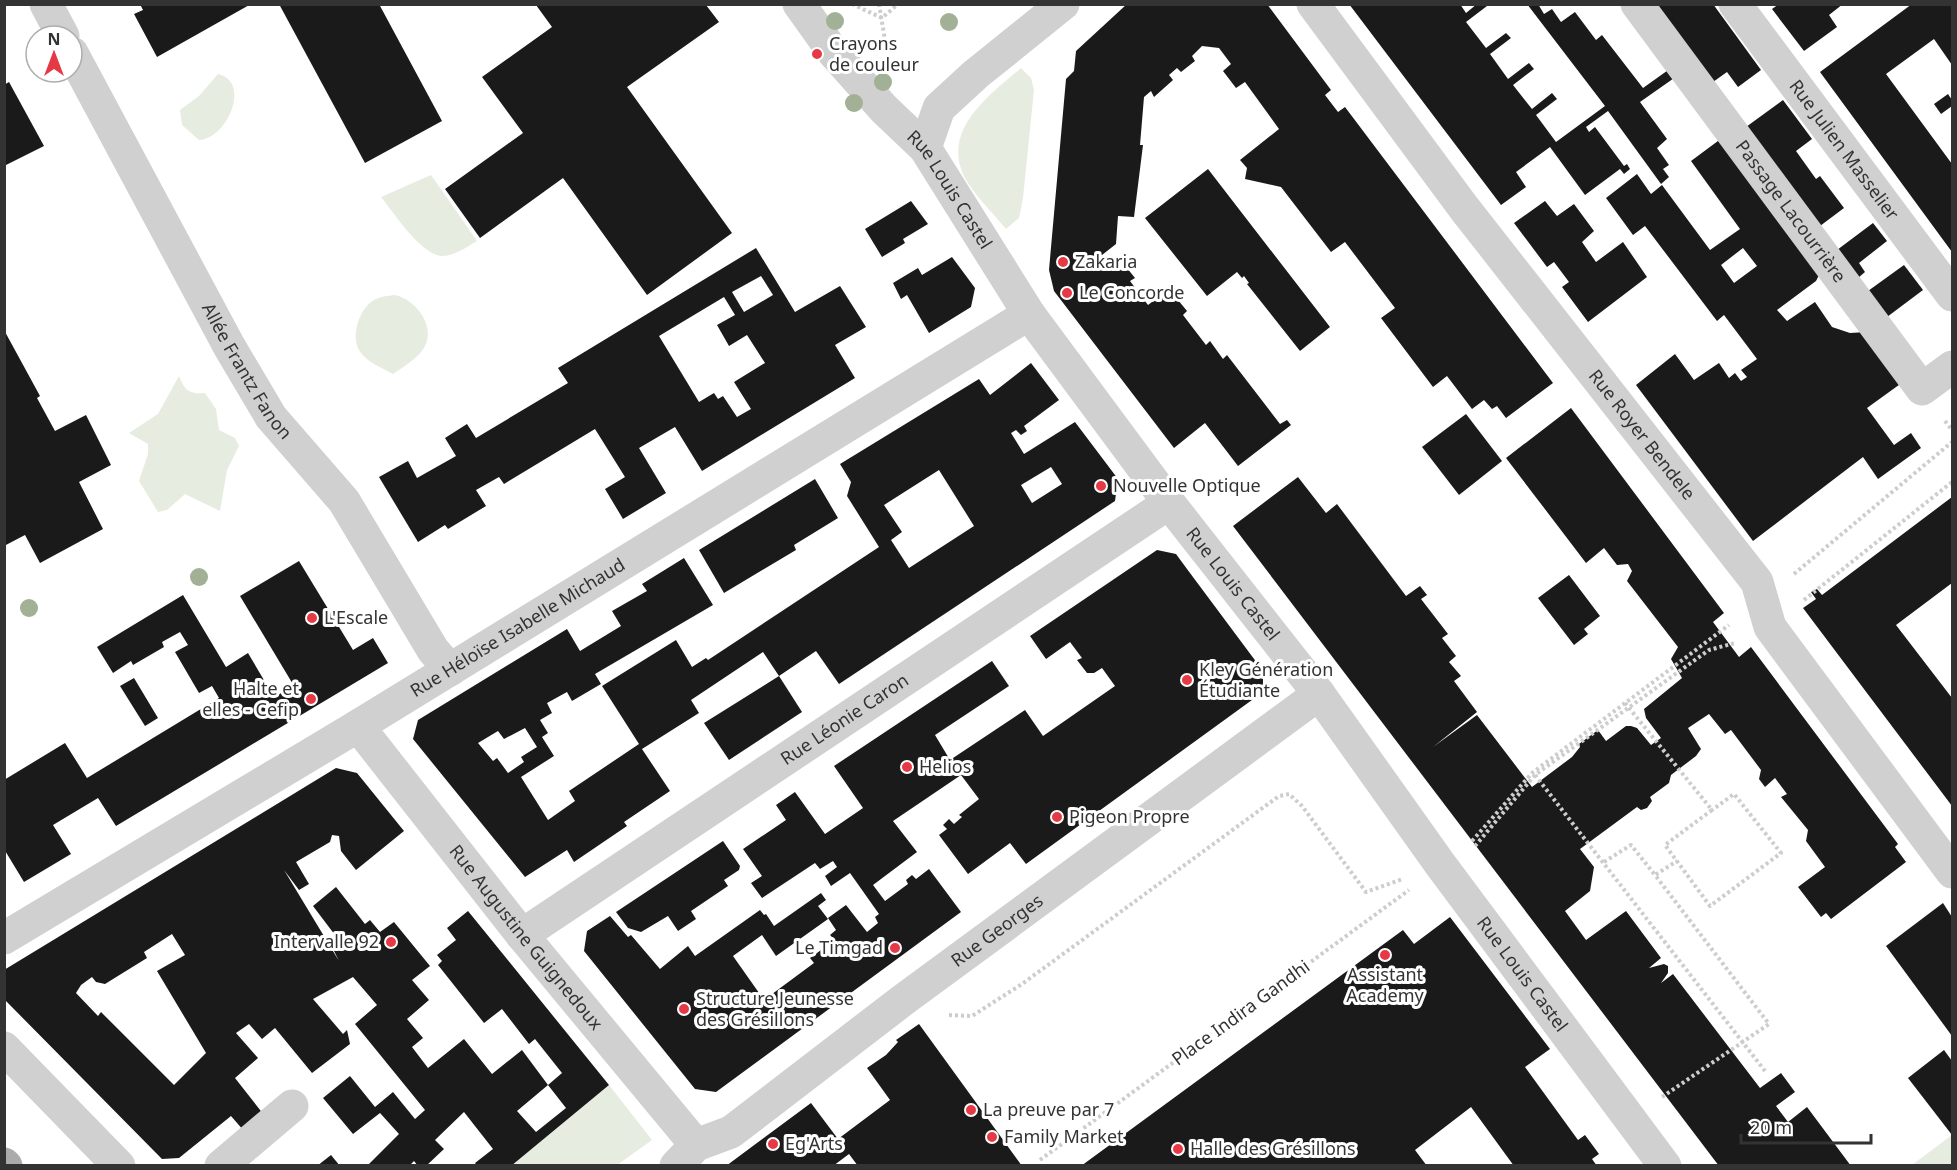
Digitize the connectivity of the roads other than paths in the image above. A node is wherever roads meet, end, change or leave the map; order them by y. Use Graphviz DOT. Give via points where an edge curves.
graph roads {
  1 [pos="46,4"];
  2 [pos="799,4"];
  3 [pos="1062,4"];
  4 [pos="1313,4"];
  5 [pos="1637,4"];
  6 [pos="1735,4"];
  7 [pos="57,24"];
  8 [pos="84,75"];
  9 [pos="925,148"];
  10 [pos="1953,295"];
  11 [pos="1029,314"];
  12 [pos="1953,367"];
  13 [pos="1169,503"];
  14 [pos="450,670"];
  15 [pos="1319,694"];
  16 [pos="358,726"];
  17 [pos="1953,872"];
  18 [pos="522,935"];
  19 [pos="4,938"];
  20 [pos="4,1048"];
  21 [pos="292,1106"];
  22 [pos="686,1155"];
  23 [pos="119,1166"];
  24 [pos="221,1166"];
  25 [pos="1665,1166"];
  1 -- 7 [label="street"];
  2 -- 9 [label="street, Rue Louis Castel" via="834,54"];
  3 -- 9 [label="street" via="939,108"];
  4 -- 17 [label="street, Rue Royer Bendele" via="1464,208 1757,582 1766,614"];
  5 -- 12 [label="street, Passage Lacourrière" via="1922,389"];
  6 -- 10 [label="street, Rue Julien Masselier"];
  8 -- 14 [label="street, Allée Frantz Fanon" via="229,346 272,417 344,501 433,650"];
  9 -- 11 [label="street, Rue Louis Castel"];
  11 -- 13 [label="street, Rue Louis Castel"];
  11 -- 14 [label="street, Rue Héloïse Isabelle Michaud"];
  13 -- 15 [label="street, Rue Louis Castel"];
  13 -- 18 [label="street, Rue Léonie Caron"];
  14 -- 16 [label="street, Rue Héloïse Isabelle Michaud"];
  15 -- 22 [label="street, Rue Georges" via="903,1000 731,1132"];
  15 -- 25 [label="street, Rue Louis Castel"];
  16 -- 18 [label="street, Rue Augustine Guignedoux"];
  16 -- 19 [label="street, Rue Héloïse Isabelle Michaud"];
  18 -- 22 [label="street, Rue Augustine Guignedoux"];
  20 -- 23 [label="street"];
  21 -- 24 [label="street"];
}
